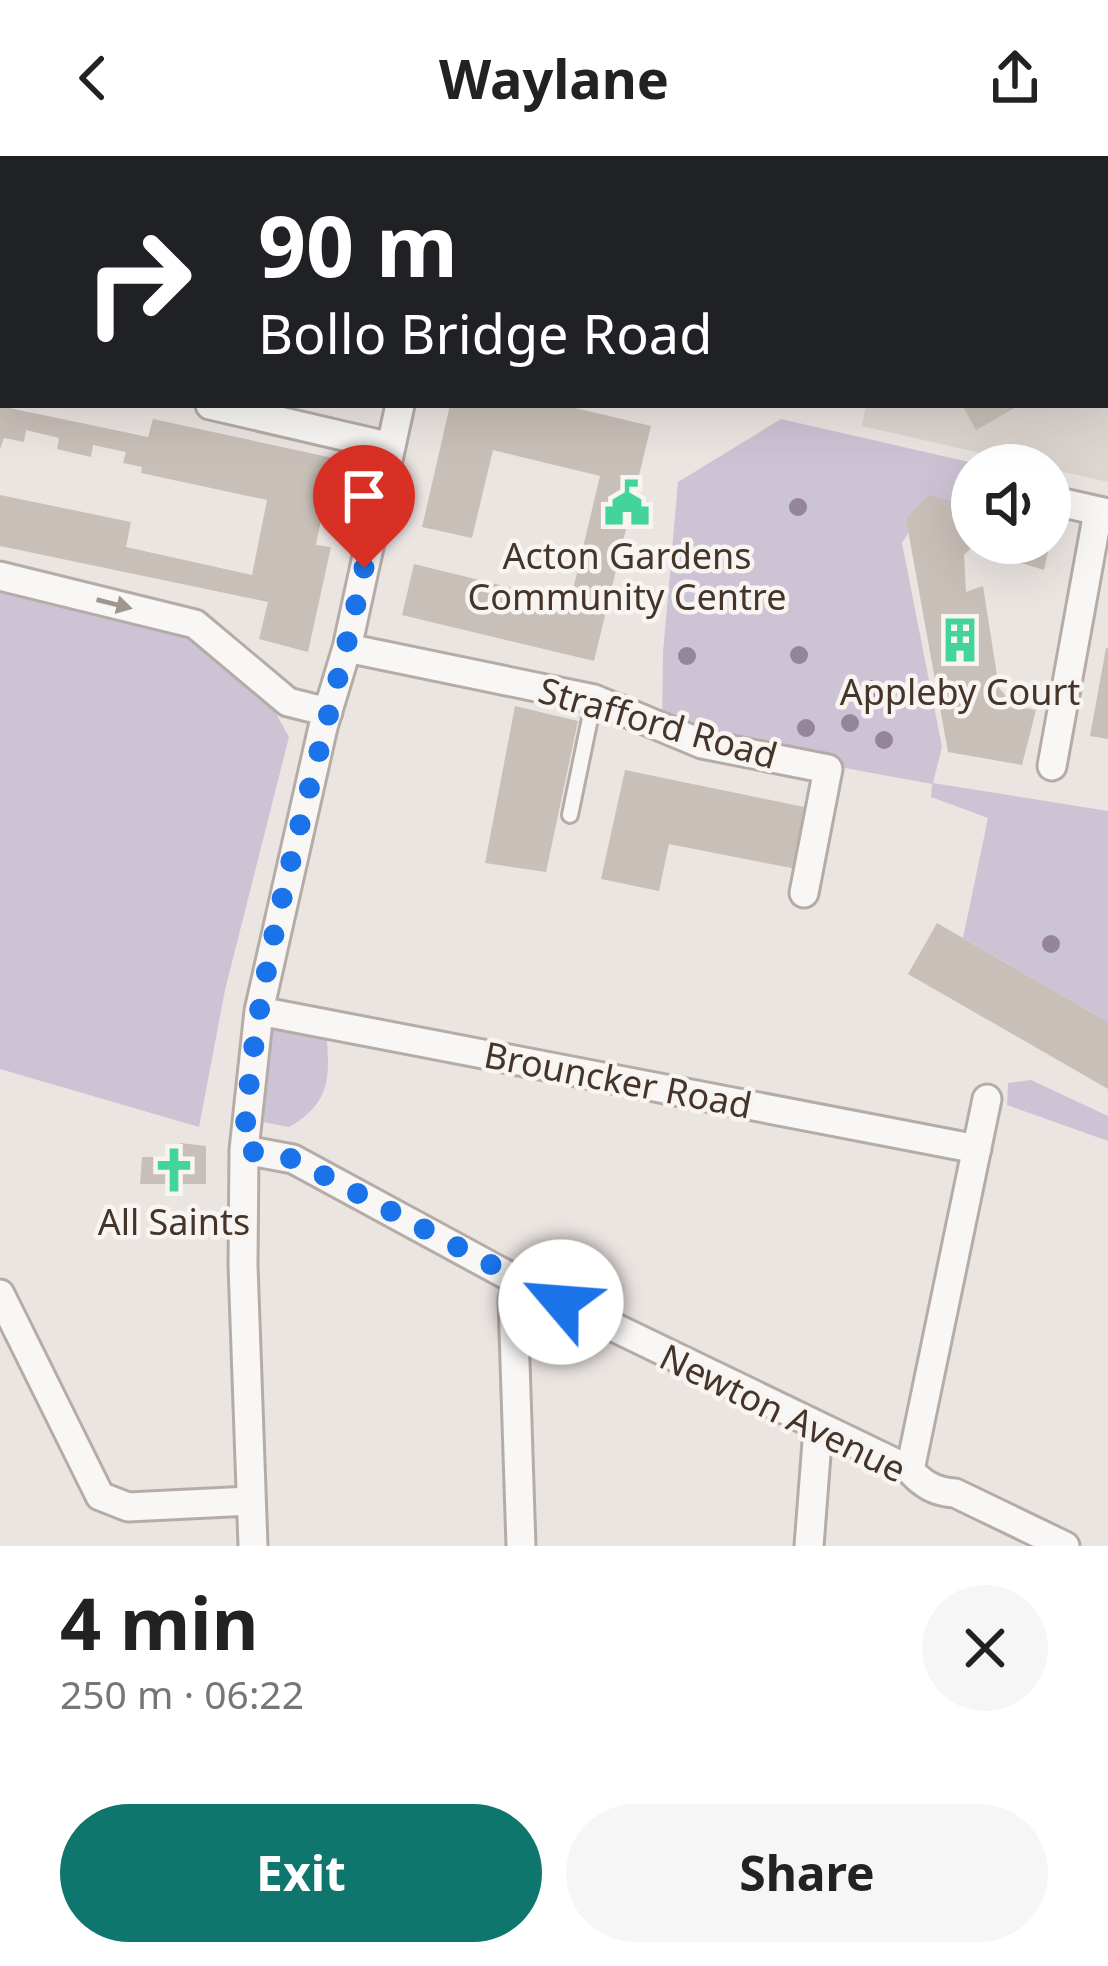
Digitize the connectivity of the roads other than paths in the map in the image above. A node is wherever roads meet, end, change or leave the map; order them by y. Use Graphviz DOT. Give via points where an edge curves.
graph roads {
  1 [pos="223,408"];
  2 [pos="399,408"];
  3 [pos="391,447"];
  4 [pos="1071,505"];
  5 [pos="1103,512"];
  6 [pos="0,576"];
  7 [pos="347,648"];
  8 [pos="594,699"];
  9 [pos="328,712"];
  10 [pos="1052,766"];
  11 [pos="570,815"];
  12 [pos="804,893"];
  13 [pos="260,1011"];
  14 [pos="987,1100"];
  15 [pos="976,1149"];
  16 [pos="244,1150"];
  17 [pos="518,1281"];
  18 [pos="0,1294"];
  19 [pos="818,1429"];
  20 [pos="910,1470"];
  21 [pos="250,1501"];
  22 [pos="253,1546"];
  23 [pos="521,1546"];
  24 [pos="809,1546"];
  25 [pos="1065,1546"];
  1 -- 3 [label="street"];
  2 -- 3 [label="street"];
  3 -- 7 [label="street"];
  4 -- 5 [label="street"];
  5 -- 10 [label="street"];
  6 -- 9 [label="street, one-way" via="195,624 288,702"];
  7 -- 8 [label="street, Strafford Road"];
  7 -- 9 [label="street"];
  8 -- 11 [label="lane"];
  8 -- 12 [label="street, Strafford Road" via="702,744 828,769"];
  9 -- 13 [label="street"];
  13 -- 15 [label="street, Brouncker Road"];
  13 -- 16 [label="street"];
  14 -- 15 [label="street"];
  15 -- 20 [label="street"];
  16 -- 17 [label="street, Newton Avenue" via="293,1159"];
  16 -- 21 [label="street"];
  17 -- 19 [label="street, Newton Avenue"];
  17 -- 23 [label="street"];
  18 -- 21 [label="street" via="100,1496 128,1507"];
  19 -- 20 [label="street, Newton Avenue"];
  19 -- 24 [label="street"];
  20 -- 25 [label="street, Newton Avenue" via="940,1492"];
  21 -- 22 [label="street"];
}
